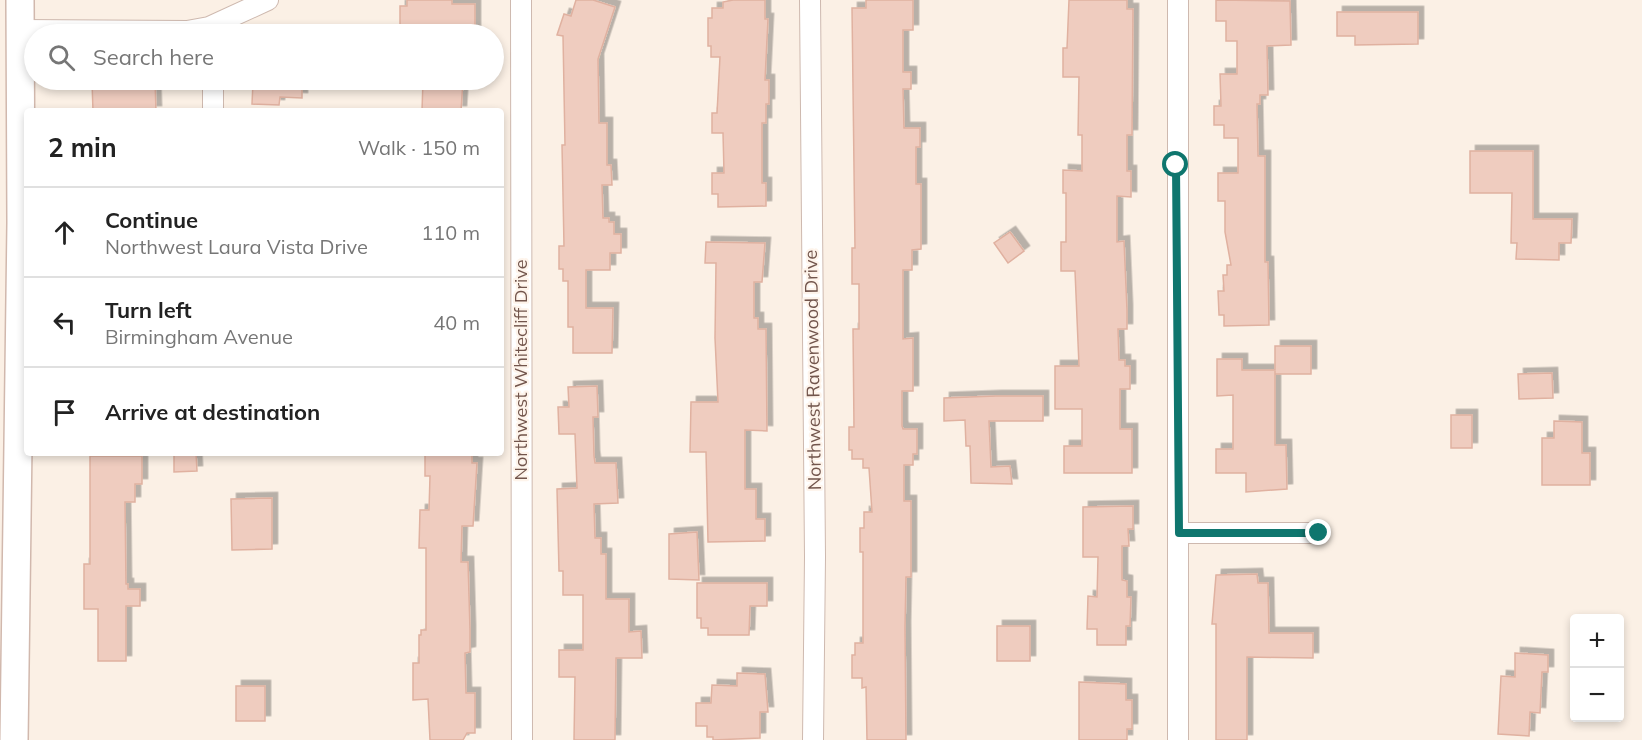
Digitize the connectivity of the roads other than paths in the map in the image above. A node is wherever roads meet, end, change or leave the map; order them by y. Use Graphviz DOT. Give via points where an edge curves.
graph roads {
  1 [pos="20,0"];
  2 [pos="268,0"];
  3 [pos="521,0"];
  4 [pos="810,0"];
  5 [pos="1178,0"];
  6 [pos="222,24"];
  7 [pos="20,30"];
  8 [pos="24,30"];
  9 [pos="213,90"];
  10 [pos="213,108"];
  11 [pos="1179,533"];
  12 [pos="1319,533"];
  13 [pos="14,740"];
  14 [pos="522,740"];
  15 [pos="813,740"];
  16 [pos="1178,740"];
  1 -- 7 [label="main road"];
  2 -- 6 [label="street"];
  3 -- 14 [label="street, Northwest Whitecliff Drive"];
  4 -- 15 [label="street, Northwest Ravenwood Drive"];
  5 -- 11 [label="street"];
  7 -- 8 [label="street"];
  7 -- 13 [label="main road"];
  9 -- 10 [label="street"];
  11 -- 12 [label="street"];
  11 -- 16 [label="street"];
}
